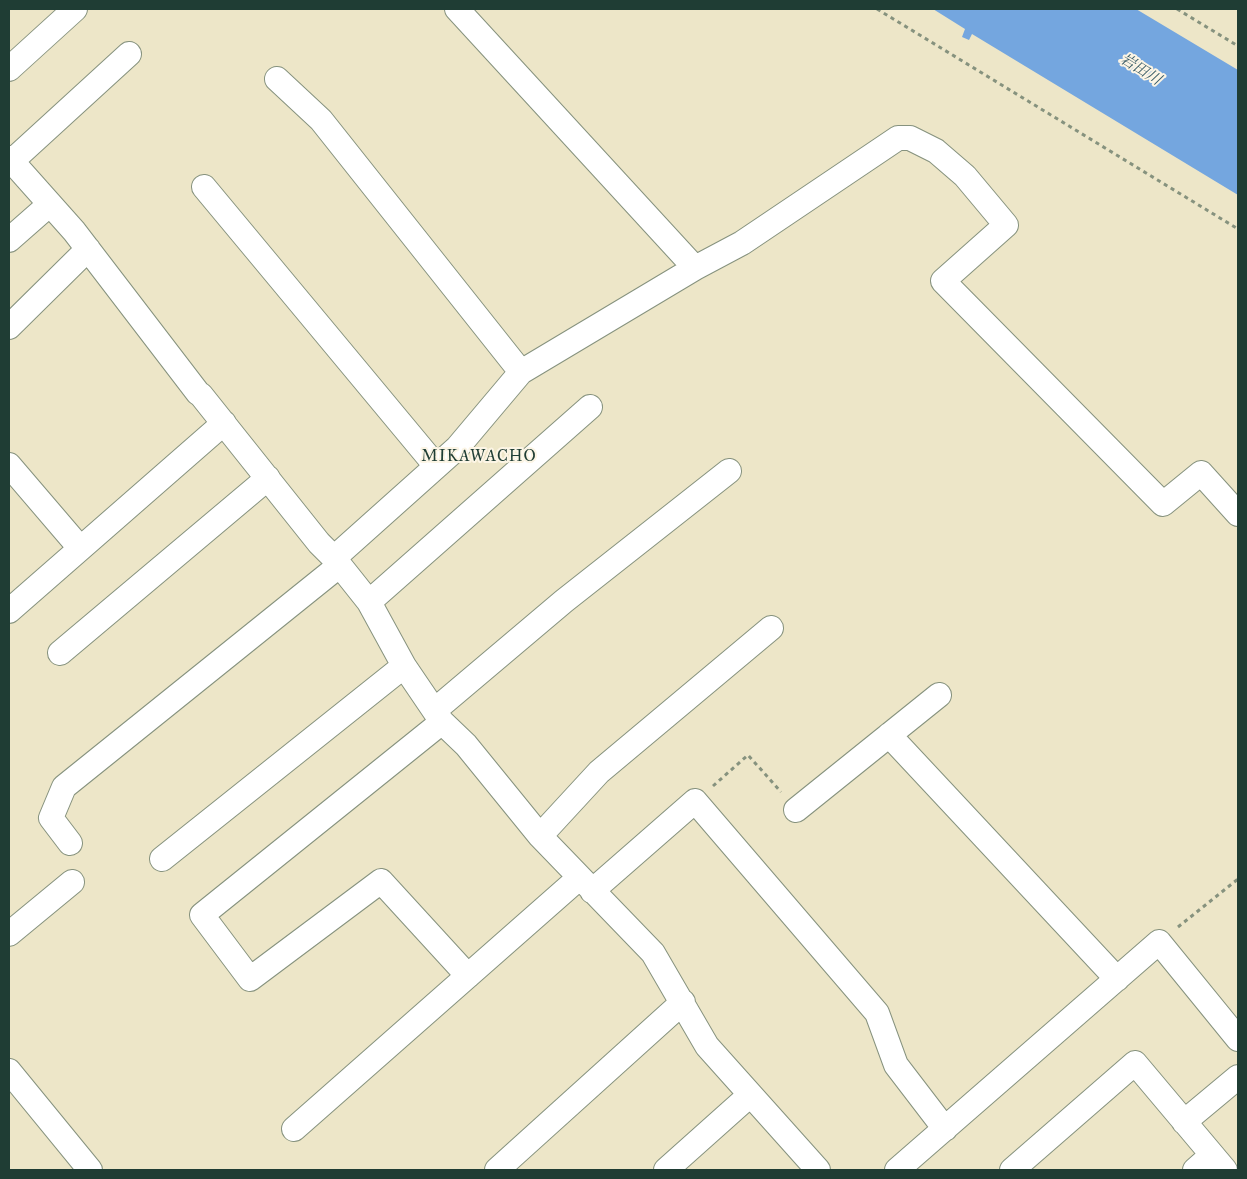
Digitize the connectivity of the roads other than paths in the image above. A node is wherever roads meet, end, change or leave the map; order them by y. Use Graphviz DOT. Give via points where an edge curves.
graph roads {
  1 [pos="75,9"];
  2 [pos="457,9"];
  3 [pos="129,54"];
  4 [pos="9,68"];
  5 [pos="277,79"];
  6 [pos="10,159"];
  7 [pos="204,187"];
  8 [pos="50,204"];
  9 [pos="9,240"];
  10 [pos="88,249"];
  11 [pos="694,268"];
  12 [pos="9,327"];
  13 [pos="520,372"];
  14 [pos="590,407"];
  15 [pos="224,424"];
  16 [pos="9,464"];
  17 [pos="436,466"];
  18 [pos="729,471"];
  19 [pos="268,478"];
  20 [pos="1238,514"];
  21 [pos="80,548"];
  22 [pos="337,562"];
  23 [pos="369,602"];
  24 [pos="9,611"];
  25 [pos="772,628"];
  26 [pos="60,653"];
  27 [pos="404,666"];
  28 [pos="939,695"];
  29 [pos="439,716"];
  30 [pos="889,735"];
  31 [pos="796,810"];
  32 [pos="540,836"];
  33 [pos="70,843"];
  34 [pos="162,859"];
  35 [pos="72,882"];
  36 [pos="585,885"];
  37 [pos="9,934"];
  38 [pos="468,976"];
  39 [pos="1117,979"];
  40 [pos="683,1002"];
  41 [pos="1238,1039"];
  42 [pos="9,1071"];
  43 [pos="1238,1076"];
  44 [pos="750,1095"];
  45 [pos="1184,1122"];
  46 [pos="945,1128"];
  47 [pos="294,1129"];
  48 [pos="1211,1165"];
  49 [pos="90,1170"];
  50 [pos="497,1170"];
  51 [pos="666,1170"];
  52 [pos="818,1170"];
  53 [pos="897,1170"];
  54 [pos="1012,1170"];
  1 -- 4 [label="street"];
  2 -- 11 [label="street"];
  3 -- 6 [label="street"];
  5 -- 13 [label="street" via="321,120"];
  6 -- 8 [label="street"];
  7 -- 17 [label="street"];
  8 -- 9 [label="street"];
  8 -- 10 [label="street"];
  10 -- 12 [label="street"];
  10 -- 15 [label="street"];
  11 -- 13 [label="street"];
  11 -- 20 [label="street" via="742,243 886,144 898,138 920,142 965,176 1006,225 943,281 1163,504 1201,473"];
  13 -- 17 [label="street" via="457,448"];
  14 -- 23 [label="street"];
  15 -- 19 [label="street"];
  15 -- 21 [label="street"];
  16 -- 21 [label="street"];
  17 -- 22 [label="street"];
  18 -- 29 [label="street" via="564,601"];
  19 -- 22 [label="street"];
  19 -- 26 [label="street"];
  21 -- 24 [label="street"];
  22 -- 23 [label="street"];
  22 -- 33 [label="street" via="64,787 51,818"];
  23 -- 27 [label="street"];
  25 -- 32 [label="street" via="599,772"];
  27 -- 29 [label="street"];
  27 -- 34 [label="street"];
  28 -- 30 [label="street"];
  29 -- 32 [label="street"];
  29 -- 38 [label="street" via="202,915 250,979 381,881"];
  30 -- 31 [label="street"];
  30 -- 39 [label="street"];
  32 -- 36 [label="street"];
  35 -- 37 [label="street"];
  36 -- 38 [label="street"];
  36 -- 40 [label="street" via="653,953"];
  36 -- 46 [label="street" via="695,801 877,1012 896,1065"];
  38 -- 47 [label="street"];
  39 -- 41 [label="street" via="1159,942"];
  39 -- 46 [label="street"];
  40 -- 44 [label="street" via="707,1046"];
  40 -- 50 [label="street"];
  42 -- 49 [label="street"];
  43 -- 45 [label="street"];
  44 -- 51 [label="street"];
  44 -- 52 [label="street"];
  45 -- 48 [label="street"];
  45 -- 54 [label="street" via="1135,1063"];
  46 -- 53 [label="street"];
}
